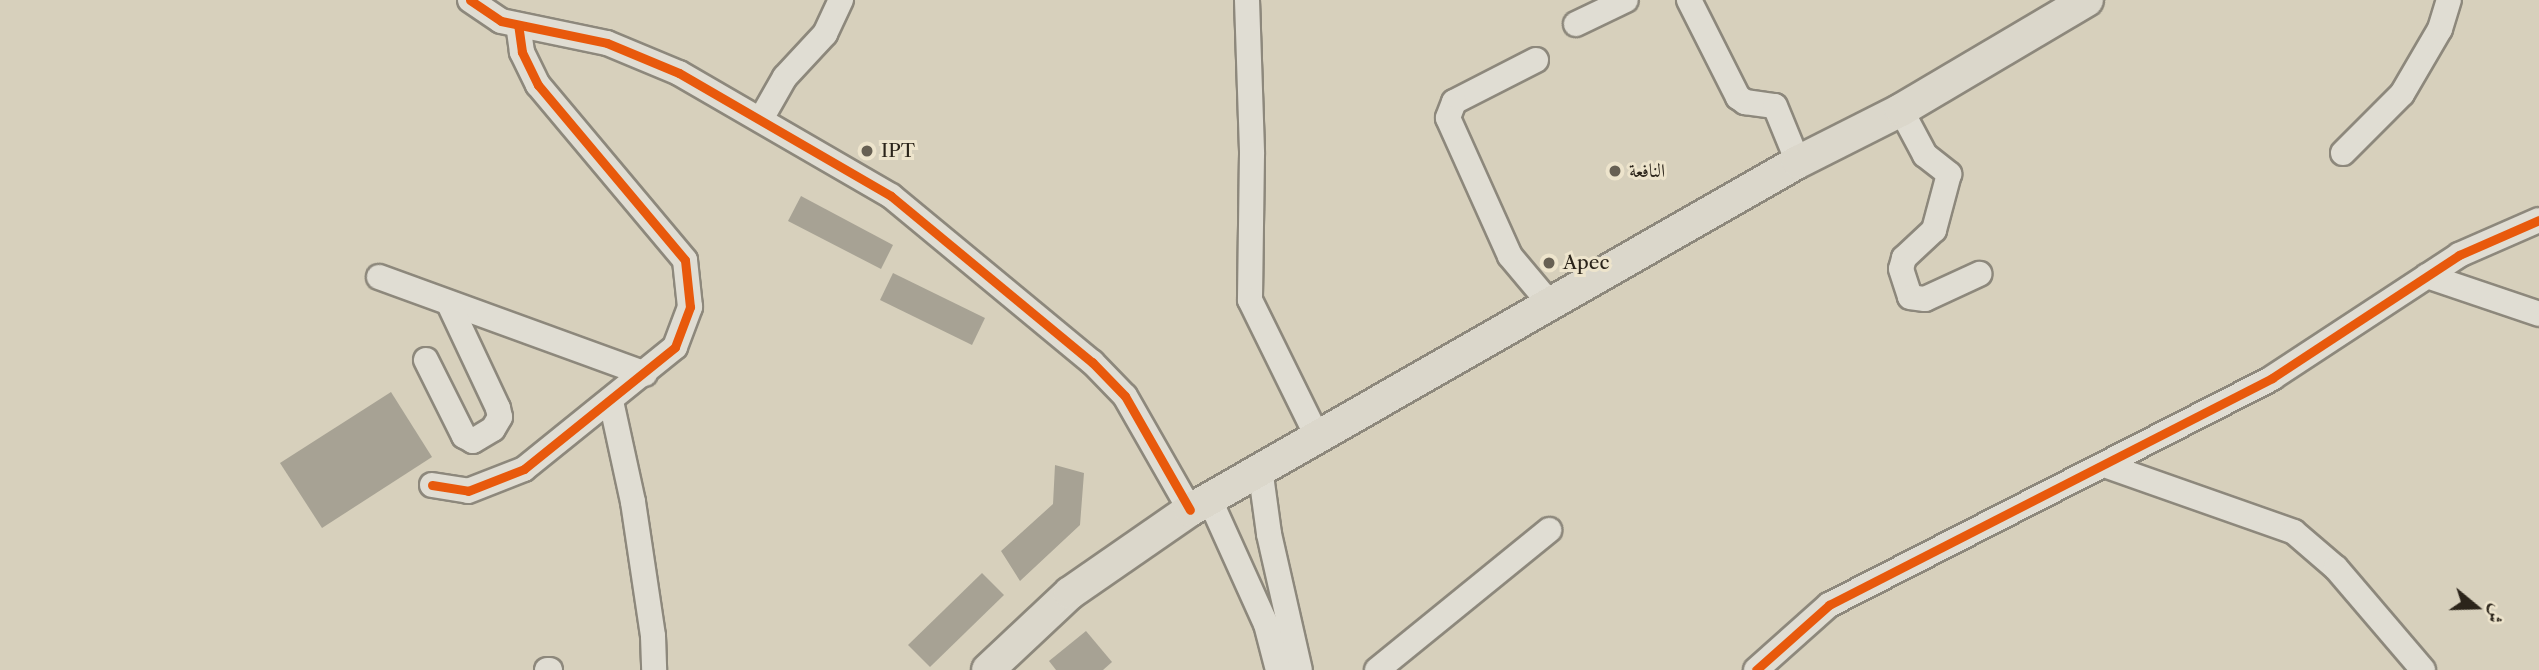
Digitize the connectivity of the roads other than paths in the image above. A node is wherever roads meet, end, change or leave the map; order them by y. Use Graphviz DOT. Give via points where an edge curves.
graph roads {
  1 [pos="470,0"];
  2 [pos="841,0"];
  3 [pos="1247,0"];
  4 [pos="1626,0"];
  5 [pos="1689,0"];
  6 [pos="2087,0"];
  7 [pos="2449,0"];
  8 [pos="1576,24"];
  9 [pos="518,25"];
  10 [pos="1536,60"];
  11 [pos="1901,110"];
  12 [pos="761,119"];
  13 [pos="2343,153"];
  14 [pos="1798,162"];
  15 [pos="2539,220"];
  16 [pos="1979,274"];
  17 [pos="2427,276"];
  18 [pos="379,277"];
  19 [pos="449,304"];
  20 [pos="1552,306"];
  21 [pos="2539,314"];
  22 [pos="426,360"];
  23 [pos="645,374"];
  24 [pos="611,401"];
  25 [pos="1317,436"];
  26 [pos="2107,467"];
  27 [pos="1260,468"];
  28 [pos="432,485"];
  29 [pos="1199,504"];
  30 [pos="1549,530"];
  31 [pos="654,670"];
  32 [pos="988,670"];
  33 [pos="1278,670"];
  34 [pos="1300,670"];
  35 [pos="1377,670"];
  36 [pos="1756,670"];
  37 [pos="2423,670"];
  1 -- 9 [label="street"];
  2 -- 12 [label="street" via="825,34 785,77"];
  3 -- 25 [label="street" via="1250,300"];
  4 -- 8 [label="street"];
  5 -- 14 [label="street" via="1738,97 1745,103 1774,106"];
  6 -- 11 [label="main road"];
  7 -- 13 [label="street" via="2440,29 2402,94"];
  9 -- 12 [label="street" via="637,54"];
  9 -- 23 [label="street" via="522,52 538,85 685,260 690,307 675,347"];
  10 -- 20 [label="street" via="1454,102 1448,118 1510,257"];
  11 -- 14 [label="main road"];
  11 -- 16 [label="street" via="1925,155 1949,174 1934,230 1904,258 1901,269 1910,297 1924,299"];
  12 -- 29 [label="street" via="920,217 1092,362 1125,396"];
  14 -- 20 [label="main road"];
  15 -- 17 [label="street" via="2459,255"];
  17 -- 21 [label="street"];
  17 -- 26 [label="street" via="2314,353"];
  18 -- 19 [label="street"];
  19 -- 22 [label="street" via="498,408 500,417 493,429 473,441 464,436"];
  19 -- 23 [label="street"];
  20 -- 25 [label="main road"];
  23 -- 24 [label="street"];
  24 -- 28 [label="street" via="524,469 468,491"];
  24 -- 31 [label="street" via="633,502"];
  25 -- 27 [label="main road"];
  26 -- 36 [label="street" via="1969,530 1829,606"];
  26 -- 37 [label="street" via="2294,532 2336,568"];
  27 -- 29 [label="main road"];
  27 -- 34 [label="street" via="1269,534"];
  29 -- 32 [label="main road" via="1070,593"];
  29 -- 33 [label="street" via="1266,624"];
  30 -- 35 [label="street"];
}
